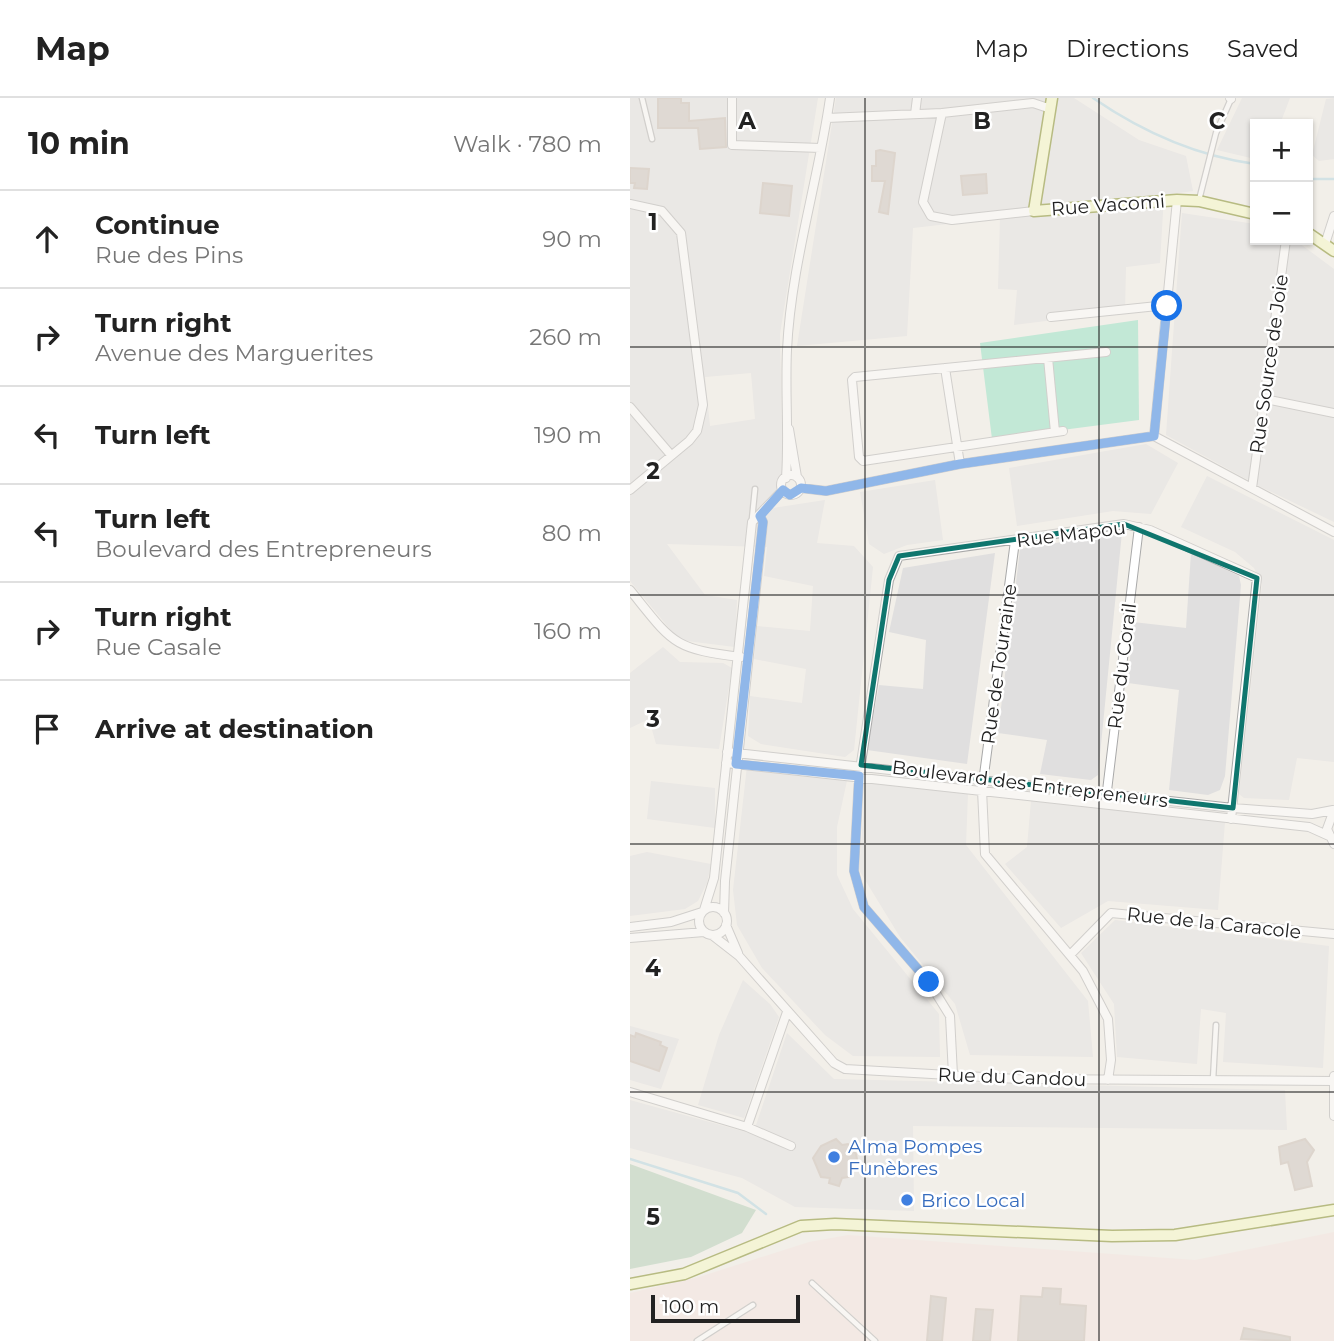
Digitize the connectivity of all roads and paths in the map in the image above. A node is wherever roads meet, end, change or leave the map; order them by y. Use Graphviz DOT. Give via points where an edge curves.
graph roads {
  1 [pos="642,98"];
  2 [pos="732,98"];
  3 [pos="830,98"];
  4 [pos="917,98"];
  5 [pos="1231,98"];
  6 [pos="1050,103"];
  7 [pos="942,113"];
  8 [pos="915,114"];
  9 [pos="827,118"];
  10 [pos="652,139"];
  11 [pos="821,148"];
  12 [pos="1177,200"];
  13 [pos="1199,201"];
  14 [pos="630,204"];
  15 [pos="1034,211"];
  16 [pos="1250,213"];
  17 [pos="1334,216"];
  18 [pos="1313,236"];
  19 [pos="1285,245"];
  20 [pos="1330,247"];
  21 [pos="1167,306"];
  22 [pos="1051,317"];
  23 [pos="1106,352"];
  24 [pos="1048,358"];
  25 [pos="945,368"];
  26 [pos="1265,399"];
  27 [pos="630,407"];
  28 [pos="1334,413"];
  29 [pos="789,428"];
  30 [pos="1154,436"];
  31 [pos="957,447"];
  32 [pos="671,455"];
  33 [pos="960,464"];
  34 [pos="797,477"];
  35 [pos="786,478"];
  36 [pos="801,488"];
  37 [pos="1252,488"];
  38 [pos="755,489"];
  39 [pos="630,490"];
  40 [pos="783,490"];
  41 [pos="760,516"];
  42 [pos="752,522"];
  43 [pos="1139,527"];
  44 [pos="1334,531"];
  45 [pos="1015,541"];
  46 [pos="630,590"];
  47 [pos="742,657"];
  48 [pos="727,752"];
  49 [pos="738,752"];
  50 [pos="726,763"];
  51 [pos="736,764"];
  52 [pos="861,765"];
  53 [pos="859,776"];
  54 [pos="983,778"];
  55 [pos="982,790"];
  56 [pos="1107,793"];
  57 [pos="1105,805"];
  58 [pos="1233,808"];
  59 [pos="1334,810"];
  60 [pos="1231,820"];
  61 [pos="1329,835"];
  62 [pos="1334,844"];
  63 [pos="703,911"];
  64 [pos="724,913"];
  65 [pos="650,924"];
  66 [pos="726,925"];
  67 [pos="630,927"];
  68 [pos="651,934"];
  69 [pos="708,934"];
  70 [pos="1334,934"];
  71 [pos="630,938"];
  72 [pos="1070,955"];
  73 [pos="739,956"];
  74 [pos="787,1012"];
  75 [pos="1216,1025"];
  76 [pos="953,1075"];
  77 [pos="1334,1079"];
  78 [pos="1108,1080"];
  79 [pos="1212,1081"];
  80 [pos="630,1092"];
  81 [pos="1334,1116"];
  82 [pos="747,1127"];
  83 [pos="791,1146"];
  84 [pos="1334,1210"];
  85 [pos="812,1283"];
  86 [pos="630,1284"];
  87 [pos="753,1305"];
  88 [pos="697,1341"];
  89 [pos="875,1341"];
  1 -- 10 [label="lane"];
  2 -- 11 [label="street" via="730,142 735,146"];
  3 -- 9 [label="street"];
  4 -- 8 [label="street"];
  5 -- 13 [label="lane" via="1212,146"];
  6 -- 7 [label="street, Rue Vacomi"];
  6 -- 15 [label="main road, Rue Vacomi"];
  7 -- 8 [label="street, Rue Vacomi"];
  7 -- 15 [label="street" via="923,202 931,216 953,220"];
  8 -- 9 [label="street, Rue Vacomi"];
  9 -- 11 [label="street"];
  11 -- 29 [label="street" via="788,337"];
  12 -- 13 [label="main road, Rue Vacomi"];
  12 -- 15 [label="main road, Rue Vacomi"];
  12 -- 21 [label="street"];
  13 -- 16 [label="main road, Rue Vacomi"];
  14 -- 32 [label="street" via="662,211 681,233 685,251 703,405 697,431"];
  17 -- 20 [label="street"];
  18 -- 20 [label="main road"];
  19 -- 26 [label="street, Rue Source de Joie"];
  21 -- 22 [label="street"];
  21 -- 30 [label="street"];
  23 -- 24 [label="street"];
  24 -- 25 [label="street"];
  24 -- 31 [label="street" via="1059,432"];
  25 -- 31 [label="street"];
  25 -- 31 [label="street" via="853,379 859,457 863,461"];
  26 -- 28 [label="street"];
  26 -- 37 [label="street, Rue Source de Joie"];
  27 -- 32 [label="street"];
  29 -- 34 [label="street"];
  29 -- 35 [label="street"];
  30 -- 33 [label="street"];
  30 -- 37 [label="street"];
  31 -- 33 [label="street"];
  32 -- 39 [label="street"];
  33 -- 36 [label="street" via="826,491"];
  34 -- 35 [label="street"];
  34 -- 36 [label="street"];
  35 -- 40 [label="street"];
  36 -- 40 [label="street" via="790,495"];
  37 -- 44 [label="street"];
  38 -- 42 [label="lane"];
  40 -- 41 [label="street"];
  41 -- 42 [label="street"];
  41 -- 47 [label="street" via="763,522"];
  42 -- 47 [label="street"];
  43 -- 45 [label="street, Rue Mapou" via="1124,524"];
  43 -- 56 [label="street, Rue du Corail"];
  43 -- 58 [label="street, Rue Mapou" via="1257,578"];
  45 -- 52 [label="street, Rue Mapou" via="899,556 889,580"];
  45 -- 54 [label="street, Rue de Tourraine"];
  46 -- 47 [label="street" via="665,634 681,646 700,653"];
  47 -- 48 [label="street"];
  47 -- 49 [label="street"];
  48 -- 49 [label="street, Boulevard des Entrepreneurs"];
  48 -- 50 [label="street"];
  49 -- 51 [label="street"];
  49 -- 52 [label="street, Boulevard des Entrepreneurs"];
  50 -- 51 [label="street, Boulevard des Entrepreneurs"];
  50 -- 63 [label="street" via="714,878"];
  51 -- 53 [label="street, Boulevard des Entrepreneurs"];
  51 -- 64 [label="street"];
  52 -- 53 [label="street, Rue Mapou"];
  52 -- 54 [label="street, Boulevard des Entrepreneurs"];
  53 -- 55 [label="street, Boulevard des Entrepreneurs"];
  53 -- 76 [label="street, Rue Mapou" via="854,871 864,907 929,982 950,1016"];
  54 -- 55 [label="street, Rue de Tourraine"];
  54 -- 56 [label="street, Boulevard des Entrepreneurs"];
  55 -- 57 [label="street, Boulevard des Entrepreneurs"];
  55 -- 72 [label="street, Rue de Tourraine" via="985,854"];
  56 -- 57 [label="street, Rue du Corail"];
  56 -- 58 [label="street, Boulevard des Entrepreneurs"];
  57 -- 60 [label="street, Boulevard des Entrepreneurs"];
  58 -- 59 [label="street, Boulevard des Entrepreneurs" via="1312,814"];
  58 -- 60 [label="street, Rue Mapou"];
  59 -- 61 [label="street" via="1328,822"];
  60 -- 61 [label="street, Boulevard des Entrepreneurs" via="1309,827"];
  61 -- 62 [label="street"];
  63 -- 64 [label="street" via="717,908"];
  63 -- 65 [label="street"];
  63 -- 69 [label="street" via="699,923"];
  64 -- 66 [label="street"];
  65 -- 67 [label="street"];
  65 -- 68 [label="street"];
  66 -- 69 [label="street" via="719,934"];
  66 -- 73 [label="street, Rue du Candou"];
  68 -- 69 [label="street"];
  68 -- 71 [label="street"];
  69 -- 73 [label="street, Rue du Candou"];
  70 -- 72 [label="street, Rue de la Caracole" via="1111,912"];
  72 -- 78 [label="street, Rue de Tourraine" via="1108,1019"];
  73 -- 74 [label="street, Rue du Candou"];
  74 -- 76 [label="street, Rue du Candou" via="845,1069"];
  74 -- 82 [label="street"];
  75 -- 79 [label="lane"];
  76 -- 78 [label="street, Rue du Candou"];
  77 -- 79 [label="street, Rue du Candou"];
  77 -- 81 [label="street"];
  78 -- 79 [label="street, Rue du Candou"];
  80 -- 82 [label="street"];
  82 -- 83 [label="street"];
  84 -- 86 [label="main road" via="1175,1235 801,1226 684,1274"];
  85 -- 89 [label="lane"];
  87 -- 88 [label="lane"];
}
